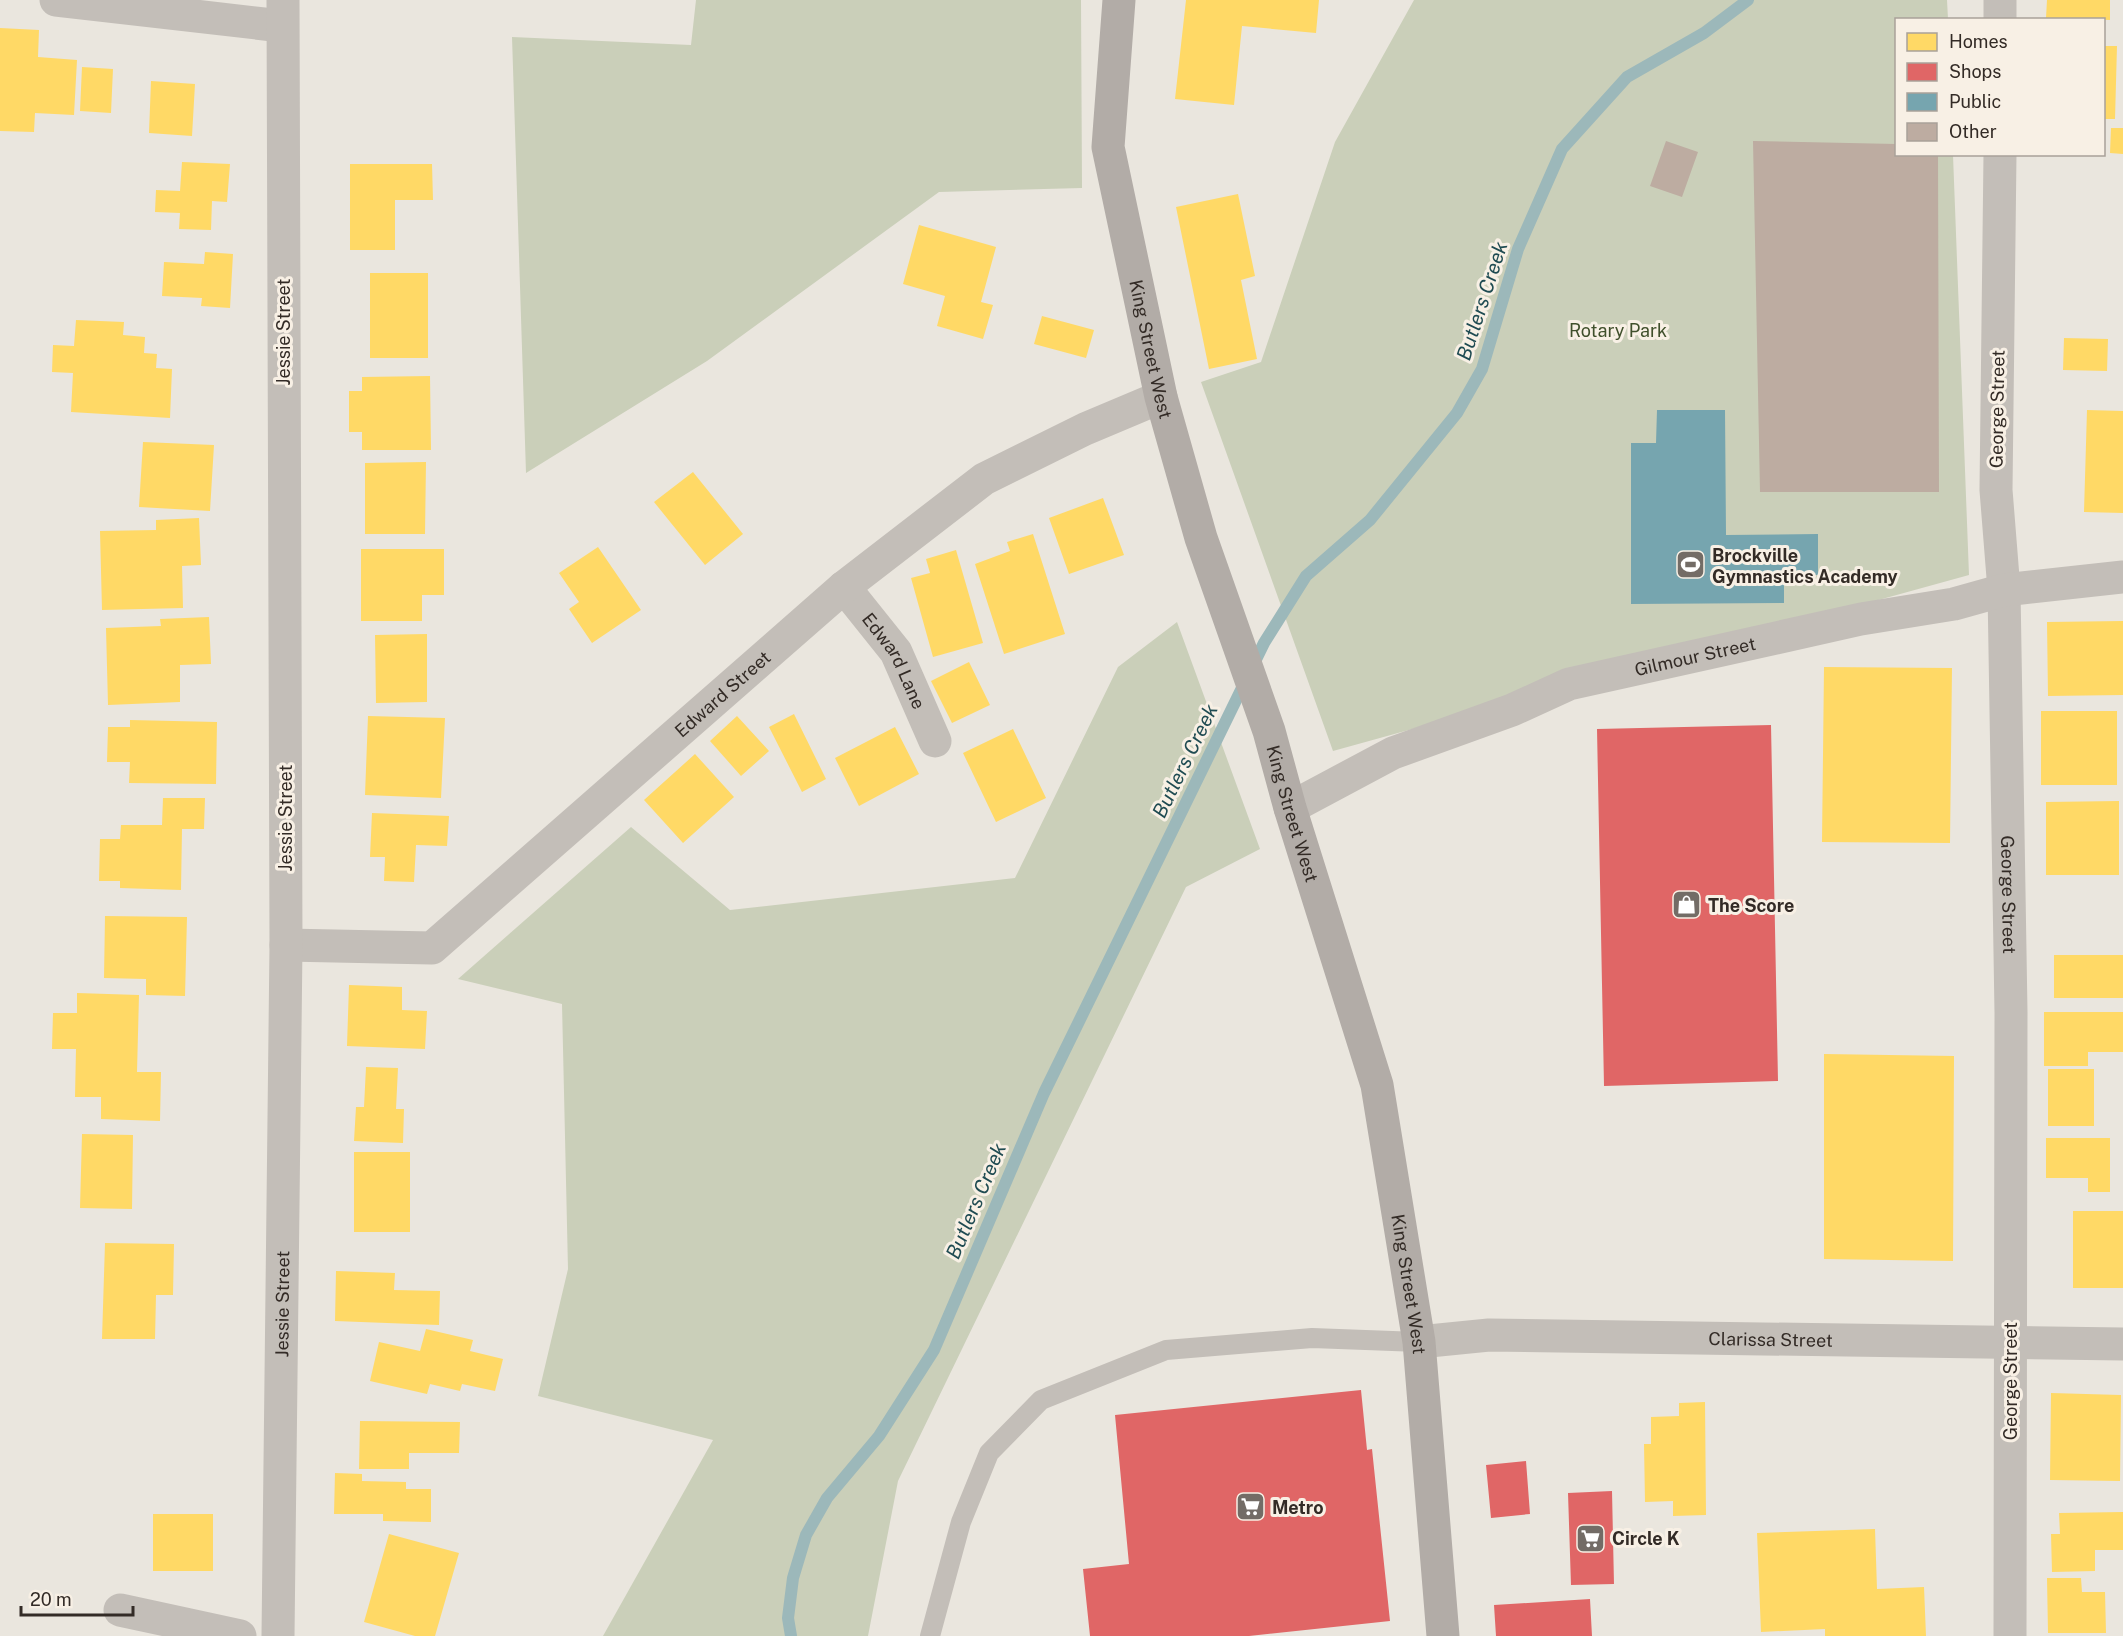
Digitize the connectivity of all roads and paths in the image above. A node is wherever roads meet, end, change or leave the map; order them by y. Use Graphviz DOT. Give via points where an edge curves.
graph roads {
  1 [pos="56,0"];
  2 [pos="1119,0"];
  3 [pos="2000,0"];
  4 [pos="282,13"];
  5 [pos="2000,18"];
  6 [pos="2000,156"];
  7 [pos="1161,397"];
  8 [pos="2123,578"];
  9 [pos="844,587"];
  10 [pos="2004,590"];
  11 [pos="935,741"];
  12 [pos="1290,808"];
  13 [pos="285,945"];
  14 [pos="1419,1342"];
  15 [pos="2010,1343"];
  16 [pos="2123,1344"];
  17 [pos="120,1610"];
  18 [pos="240,1636"];
  19 [pos="278,1636"];
  20 [pos="930,1636"];
  21 [pos="1443,1636"];
  22 [pos="2010,1636"];
  1 -- 4 [label="street"];
  2 -- 7 [label="main road, King Street West" via="1108,147"];
  3 -- 5 [label="street"];
  4 -- 13 [label="street, Jessie Street"];
  6 -- 10 [label="street, George Street" via="1996,490"];
  7 -- 9 [label="street, Edward Street" via="984,479"];
  7 -- 12 [label="main road, King Street West" via="1201,538 1269,731"];
  8 -- 10 [label="street, Gilmour Street"];
  9 -- 11 [label="street, Edward Lane" via="896,651"];
  9 -- 13 [label="street, Edward Street" via="432,948"];
  10 -- 12 [label="street, Gilmour Street" via="1954,604 1861,619 1569,684 1512,710 1393,753"];
  10 -- 15 [label="street, George Street" via="2011,1012"];
  12 -- 14 [label="main road, King Street West" via="1377,1084"];
  13 -- 19 [label="street, Jessie Street"];
  14 -- 15 [label="street, Clarissa Street" via="1489,1335"];
  14 -- 20 [label="lane" via="1312,1338 1166,1350 1041,1400 989,1453 961,1522"];
  14 -- 21 [label="main road, King Street West"];
  15 -- 16 [label="street, Clarissa Street"];
  15 -- 22 [label="street, George Street"];
  17 -- 18 [label="street"];
}
